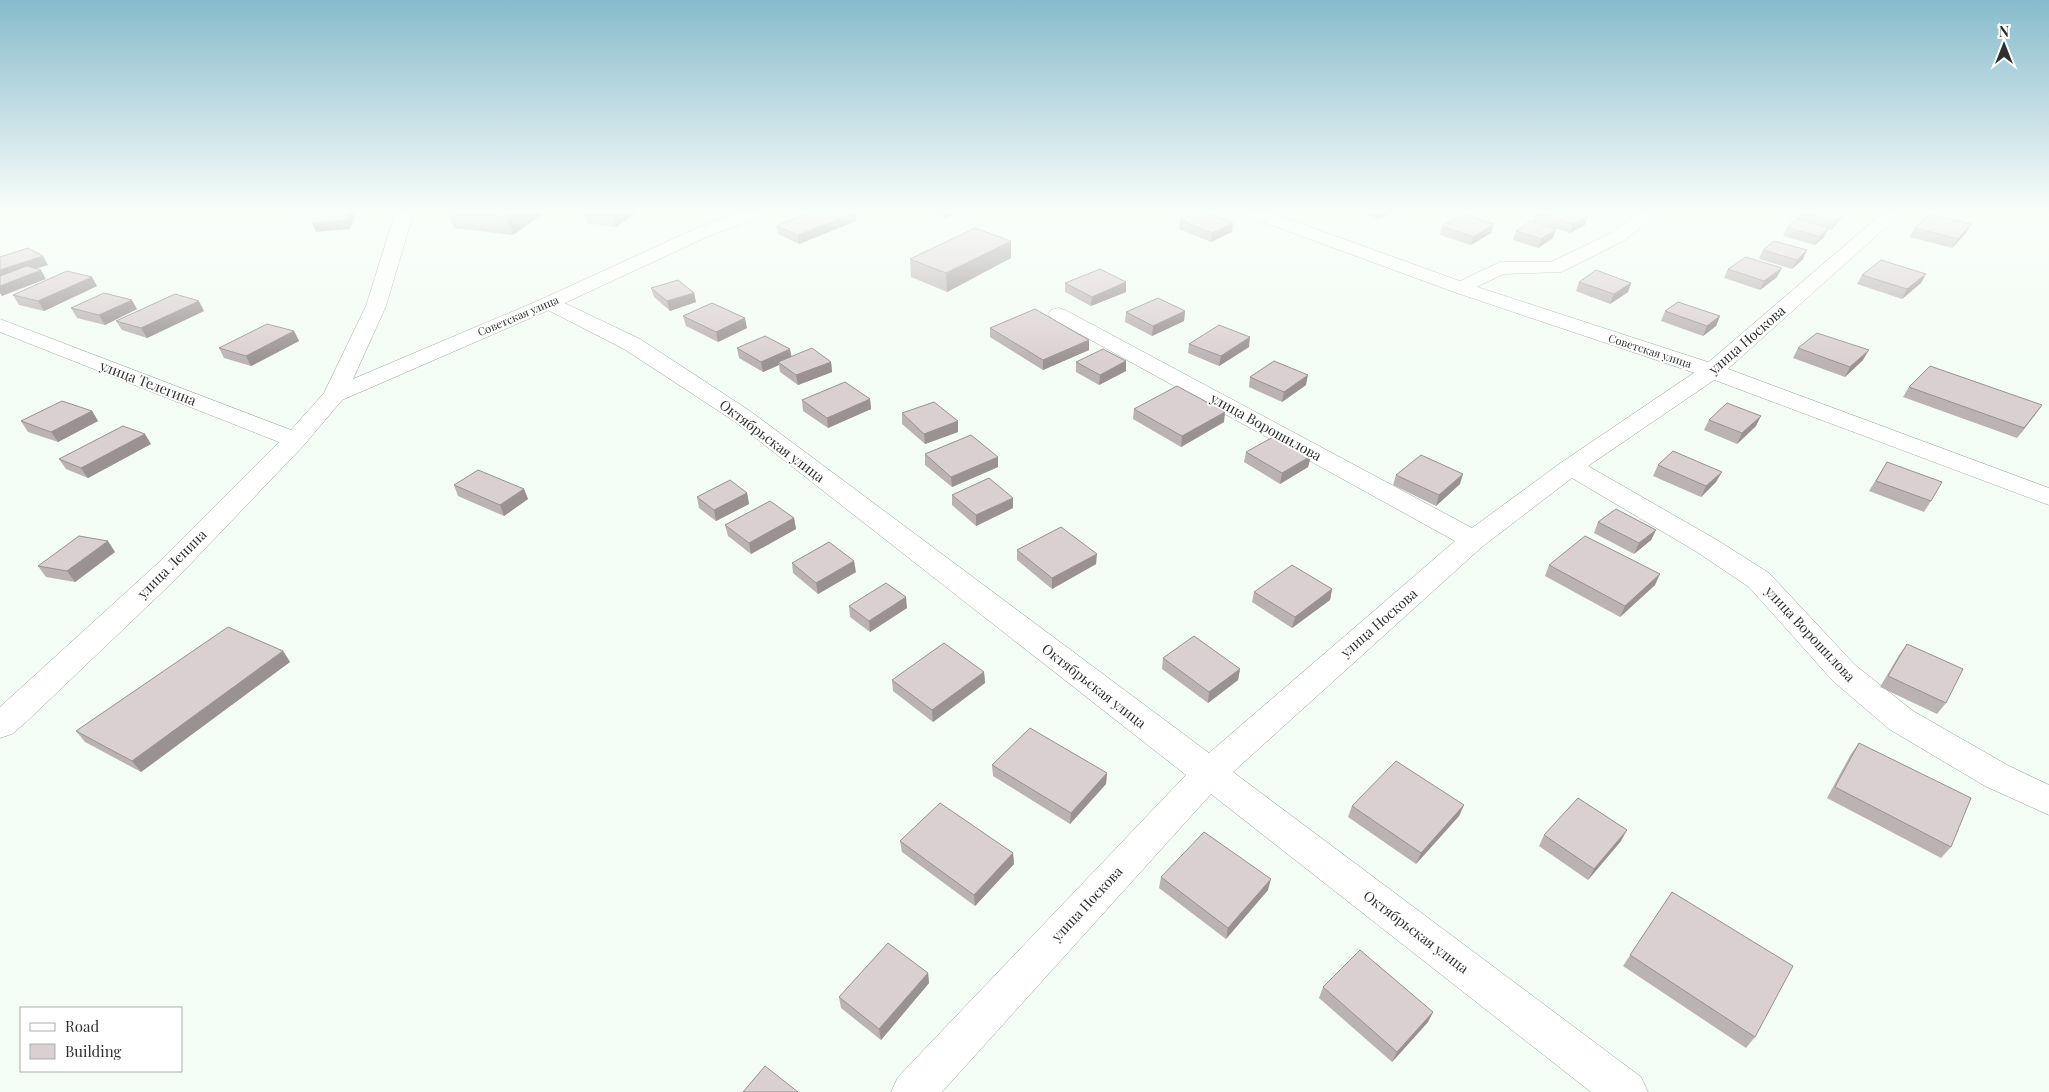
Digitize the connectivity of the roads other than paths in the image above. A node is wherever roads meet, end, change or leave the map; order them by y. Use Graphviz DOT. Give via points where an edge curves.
graph roads {
  1 [pos="389,262"];
  2 [pos="638,262"];
  3 [pos="1392,262"];
  4 [pos="1566,262"];
  5 [pos="1837,262"];
  6 [pos="1461,288"];
  7 [pos="549,303"];
  8 [pos="1058,314"];
  9 [pos="0,325"];
  10 [pos="1712,371"];
  11 [pos="334,395"];
  12 [pos="295,440"];
  13 [pos="1571,468"];
  14 [pos="2049,497"];
  15 [pos="1473,540"];
  16 [pos="0,725"];
  17 [pos="1208,774"];
  18 [pos="2049,801"];
  19 [pos="913,1092"];
  20 [pos="1626,1092"];
  1 -- 11 [label="street" via="376,306"];
  2 -- 7 [label="street, Советская улица"];
  3 -- 6 [label="street, Советская улица"];
  4 -- 6 [label="street" via="1554,268 1500,268"];
  5 -- 10 [label="street, улица Носкова"];
  6 -- 10 [label="street, Советская улица"];
  7 -- 11 [label="street, Советская улица"];
  7 -- 17 [label="street, Октябрьская улица" via="632,344 742,416"];
  8 -- 15 [label="street, улица Ворошилова"];
  9 -- 12 [label="street, улица Телегина"];
  10 -- 13 [label="street, улица Носкова"];
  10 -- 14 [label="street, Советская улица"];
  11 -- 12 [label="street, улица Ленина"];
  12 -- 16 [label="street, улица Ленина" via="166,571"];
  13 -- 15 [label="street, улица Носкова"];
  13 -- 18 [label="street, улица Ворошилова" via="1760,580 1844,673 1901,720 1997,776"];
  15 -- 17 [label="street, улица Носкова"];
  17 -- 19 [label="street, улица Носкова"];
  17 -- 20 [label="street, Октябрьская улица"];
}
